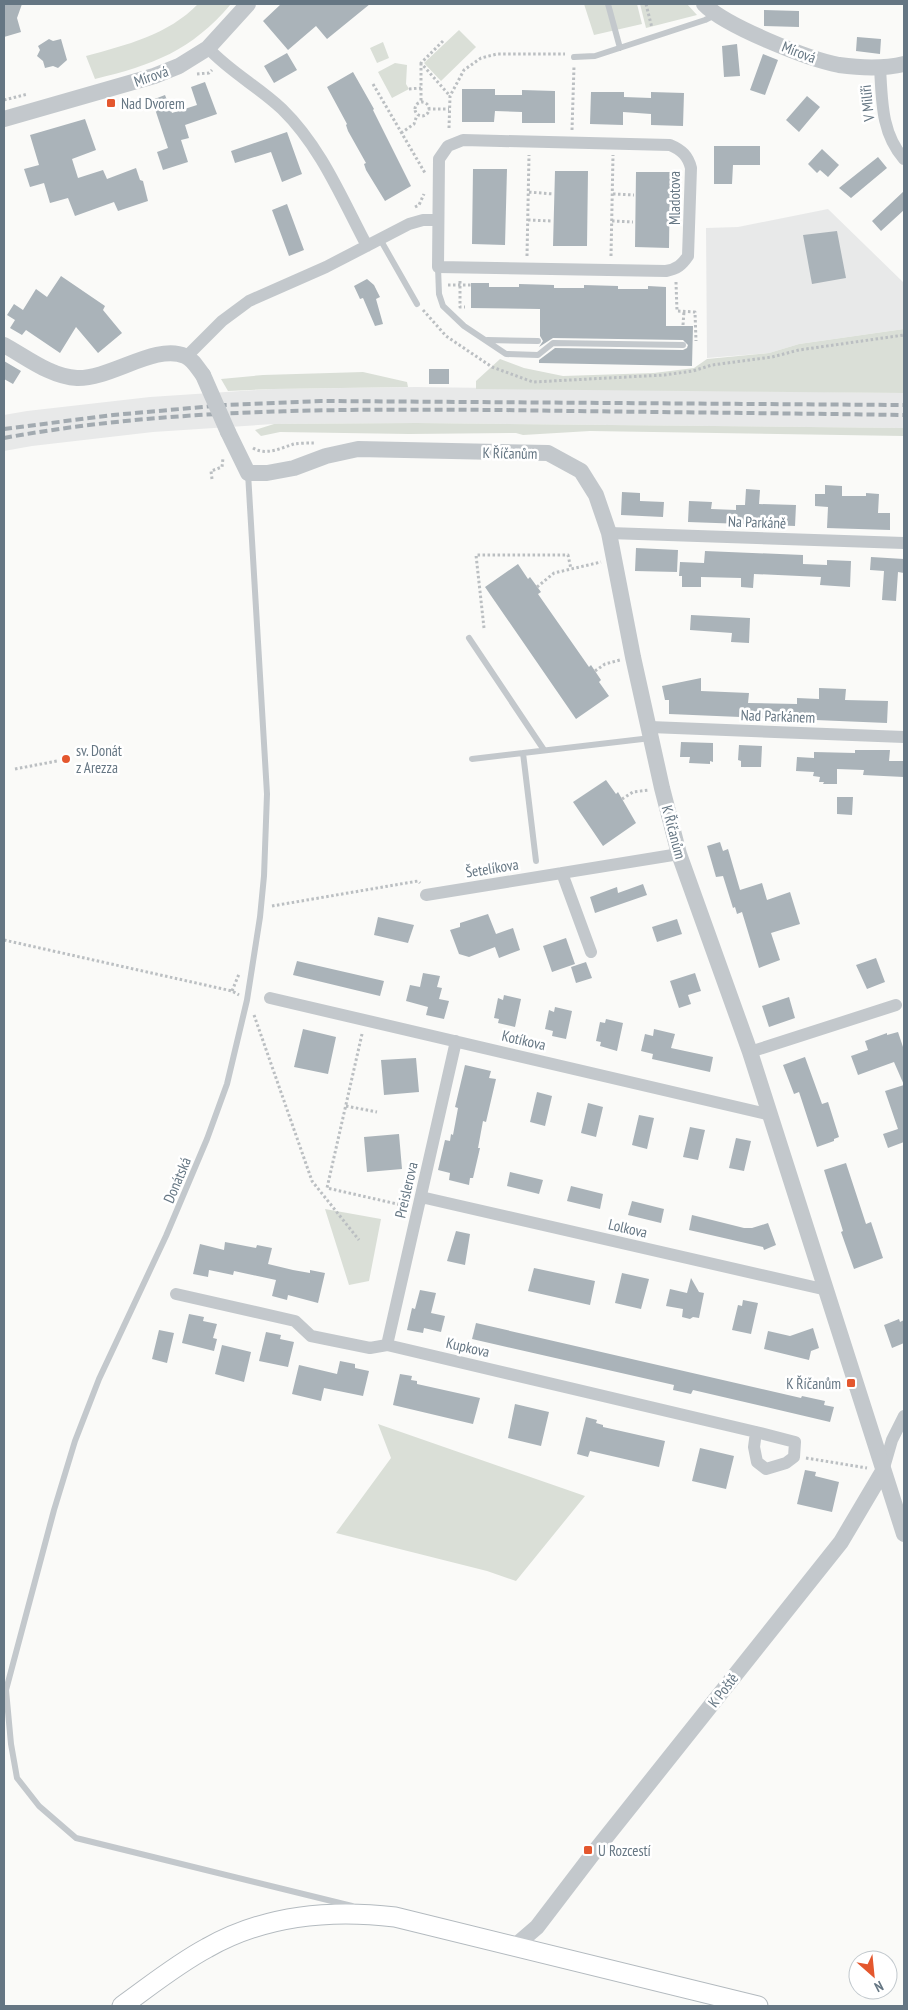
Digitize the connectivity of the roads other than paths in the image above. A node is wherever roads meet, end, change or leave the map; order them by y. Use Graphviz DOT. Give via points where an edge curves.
graph roads {
  1 [pos="248,4"];
  2 [pos="608,4"];
  3 [pos="710,9"];
  4 [pos="208,48"];
  5 [pos="620,48"];
  6 [pos="574,57"];
  7 [pos="904,64"];
  8 [pos="880,68"];
  9 [pos="4,119"];
  10 [pos="904,159"];
  11 [pos="438,220"];
  12 [pos="380,239"];
  13 [pos="367,246"];
  14 [pos="438,267"];
  15 [pos="417,304"];
  16 [pos="486,340"];
  17 [pos="538,341"];
  18 [pos="4,345"];
  19 [pos="683,345"];
  20 [pos="187,356"];
  21 [pos="248,473"];
  22 [pos="609,533"];
  23 [pos="904,543"];
  24 [pos="469,638"];
  25 [pos="651,733"];
  26 [pos="904,737"];
  27 [pos="544,750"];
  28 [pos="523,753"];
  29 [pos="472,759"];
  30 [pos="679,854"];
  31 [pos="536,861"];
  32 [pos="562,873"];
  33 [pos="426,894"];
  34 [pos="591,952"];
  35 [pos="270,998"];
  36 [pos="896,1005"];
  37 [pos="456,1041"];
  38 [pos="750,1052"];
  39 [pos="771,1115"];
  40 [pos="420,1203"];
  41 [pos="827,1290"];
  42 [pos="176,1294"];
  43 [pos="387,1345"];
  44 [pos="904,1416"];
  45 [pos="756,1432"];
  46 [pos="883,1471"];
  47 [pos="904,1534"];
  48 [pos="395,1916"];
  49 [pos="515,1946"];
  50 [pos="122,2006"];
  51 [pos="758,2006"];
  1 -- 4 [label="street, Mírová"];
  2 -- 5 [label="lane"];
  3 -- 5 [label="lane" via="705,20"];
  3 -- 8 [label="street, Mírová" via="748,31 819,60"];
  4 -- 9 [label="street, Mírová" via="179,66 154,76"];
  4 -- 13 [label="street" via="221,62 266,94 307,137"];
  5 -- 6 [label="lane" via="595,56"];
  7 -- 8 [label="street, Mírová"];
  8 -- 10 [label="street, V Milíři" via="884,120"];
  11 -- 12 [label="street" via="409,224"];
  11 -- 14 [label="street, Mladotova"];
  11 -- 14 [label="street, Mladotova" via="438,166 442,152 463,140 670,145 679,149 691,168 690,248 683,264 676,269"];
  12 -- 13 [label="street"];
  12 -- 15 [label="lane"];
  13 -- 20 [label="street" via="249,301 222,320"];
  14 -- 16 [label="lane" via="438,294 443,306 464,326"];
  16 -- 17 [label="lane"];
  16 -- 19 [label="lane" via="506,354 538,355 553,343"];
  18 -- 20 [label="street" via="50,370 75,378 100,376 162,353"];
  20 -- 21 [label="street, bridge" via="203,375"];
  21 -- 22 [label="street, K Říčanům" via="267,474 358,449 548,454 581,471 596,495"];
  21 -- 48 [label="lane, Donátská" via="266,752 266,835 261,908 248,997 227,1084 207,1139 166,1236 104,1367 64,1475 6,1690 11,1744 17,1778 39,1806 76,1838"];
  22 -- 23 [label="street, Na Parkáně"];
  22 -- 25 [label="street, K Říčanům"];
  24 -- 27 [label="lane"];
  25 -- 26 [label="street, Nad Parkánem"];
  25 -- 27 [label="lane"];
  25 -- 30 [label="street, K Říčanům"];
  27 -- 28 [label="lane"];
  28 -- 29 [label="lane"];
  28 -- 31 [label="lane"];
  30 -- 32 [label="street, Šetelíkova"];
  30 -- 38 [label="street, K Říčanům"];
  32 -- 33 [label="street, Šetelíkova"];
  32 -- 34 [label="street"];
  35 -- 37 [label="street, Kotíkova"];
  36 -- 38 [label="street"];
  37 -- 39 [label="street, Kotíkova"];
  37 -- 40 [label="street, Preislerova"];
  38 -- 39 [label="street, K Říčanům"];
  39 -- 41 [label="street, K Říčanům"];
  40 -- 41 [label="street, Lolkova"];
  40 -- 43 [label="street, Preislerova"];
  41 -- 46 [label="street, K Říčanům"];
  42 -- 43 [label="street, Kupkova" via="295,1321 311,1336 370,1348"];
  43 -- 45 [label="street, Kupkova"];
  44 -- 46 [label="street, K Poště" via="892,1440"];
  45 -- 45 [label="street, Kupkova" via="795,1442 794,1457 786,1463 766,1468 757,1462"];
  46 -- 47 [label="street, K Říčanům"];
  46 -- 49 [label="street, K Poště" via="841,1542 537,1927"];
  48 -- 49 [label="main road"];
  48 -- 50 [label="main road" via="323,1913 252,1927 200,1952"];
  49 -- 51 [label="main road"];
}
